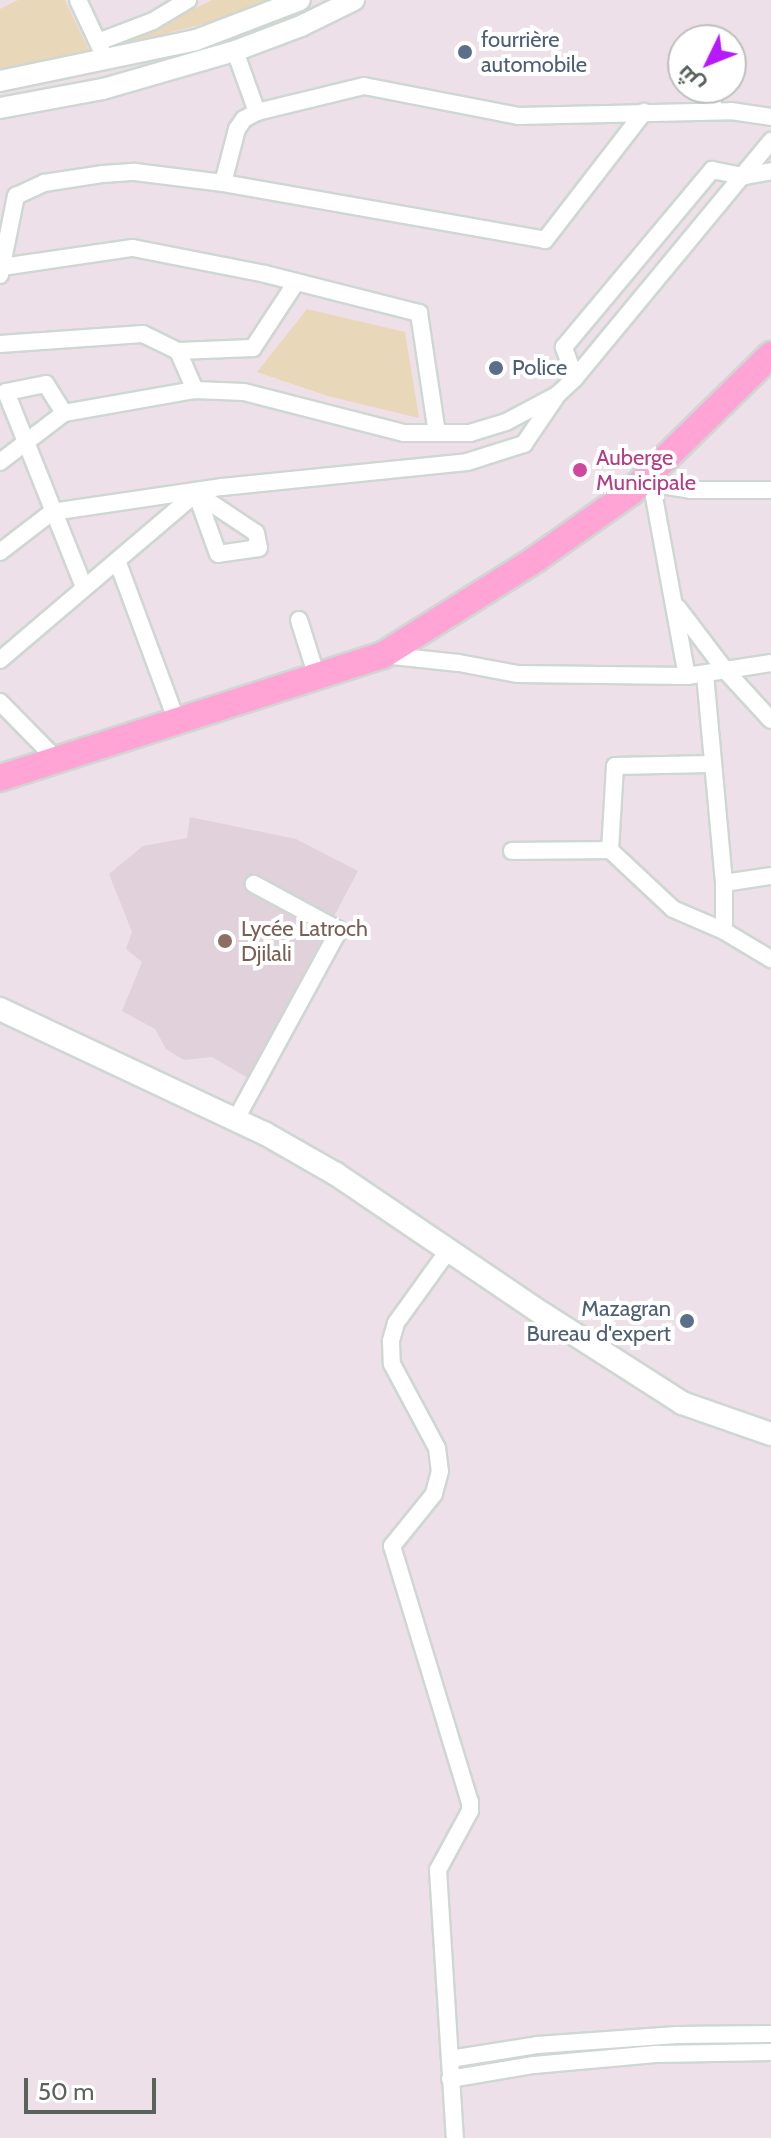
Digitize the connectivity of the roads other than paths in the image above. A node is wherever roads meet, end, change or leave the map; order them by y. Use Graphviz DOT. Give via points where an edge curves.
graph roads {
  1 [pos="78,0"];
  2 [pos="188,0"];
  3 [pos="300,0"];
  4 [pos="354,0"];
  5 [pos="235,51"];
  6 [pos="102,52"];
  7 [pos="0,81"];
  8 [pos="713,104"];
  9 [pos="0,108"];
  10 [pos="713,111"];
  11 [pos="257,112"];
  12 [pos="644,112"];
  13 [pos="771,117"];
  14 [pos="771,141"];
  15 [pos="771,171"];
  16 [pos="744,176"];
  17 [pos="223,183"];
  18 [pos="1,271"];
  19 [pos="295,284"];
  20 [pos="0,344"];
  21 [pos="178,351"];
  22 [pos="771,355"];
  23 [pos="575,378"];
  24 [pos="195,390"];
  25 [pos="557,395"];
  26 [pos="64,413"];
  27 [pos="437,433"];
  28 [pos="25,441"];
  29 [pos="0,462"];
  30 [pos="650,475"];
  31 [pos="771,490"];
  32 [pos="196,493"];
  33 [pos="52,512"];
  34 [pos="0,552"];
  35 [pos="118,563"];
  36 [pos="84,587"];
  37 [pos="675,604"];
  38 [pos="299,620"];
  39 [pos="383,655"];
  40 [pos="0,660"];
  41 [pos="771,663"];
  42 [pos="725,670"];
  43 [pos="316,674"];
  44 [pos="696,675"];
  45 [pos="0,702"];
  46 [pos="176,719"];
  47 [pos="771,720"];
  48 [pos="55,758"];
  49 [pos="710,764"];
  50 [pos="0,778"];
  51 [pos="610,850"];
  52 [pos="512,851"];
  53 [pos="771,876"];
  54 [pos="724,883"];
  55 [pos="254,884"];
  56 [pos="724,931"];
  57 [pos="771,959"];
  58 [pos="0,1009"];
  59 [pos="236,1119"];
  60 [pos="450,1248"];
  61 [pos="771,1434"];
  62 [pos="771,2034"];
  63 [pos="771,2052"];
  64 [pos="450,2059"];
  65 [pos="450,2079"];
  66 [pos="455,2138"];
  1 -- 6 [label="street"];
  2 -- 6 [label="street"];
  3 -- 6 [label="street" via="196,40"];
  4 -- 5 [label="street"];
  5 -- 9 [label="street" via="103,89"];
  5 -- 11 [label="street"];
  6 -- 7 [label="street"];
  8 -- 10 [label="street"];
  10 -- 12 [label="street"];
  10 -- 13 [label="street"];
  11 -- 12 [label="street" via="364,86 518,116"];
  11 -- 17 [label="street" via="237,129"];
  12 -- 17 [label="street" via="545,240"];
  14 -- 16 [label="street"];
  15 -- 16 [label="street"];
  16 -- 23 [label="street"];
  16 -- 23 [label="street" via="712,170 674,214 564,347"];
  17 -- 18 [label="street" via="135,172 44,183 16,196"];
  18 -- 19 [label="street" via="133,248"];
  19 -- 21 [label="street" via="253,348"];
  19 -- 27 [label="street" via="419,313"];
  20 -- 21 [label="street" via="143,334"];
  21 -- 24 [label="street"];
  22 -- 30 [label="main road"];
  23 -- 25 [label="street"];
  24 -- 26 [label="street"];
  24 -- 27 [label="street" via="244,392 404,433"];
  25 -- 27 [label="street" via="506,422 470,433"];
  25 -- 32 [label="street" via="524,444 467,462"];
  26 -- 28 [label="street"];
  26 -- 28 [label="street" via="46,384 6,392"];
  28 -- 29 [label="street"];
  28 -- 33 [label="street"];
  30 -- 31 [label="street" via="667,486 691,490"];
  30 -- 37 [label="street"];
  30 -- 39 [label="main road" via="536,559"];
  32 -- 33 [label="street"];
  32 -- 35 [label="street"];
  33 -- 34 [label="street"];
  33 -- 36 [label="street"];
  35 -- 36 [label="street"];
  35 -- 46 [label="street"];
  36 -- 40 [label="street"];
  37 -- 42 [label="street"];
  37 -- 44 [label="street"];
  38 -- 43 [label="street"];
  39 -- 43 [label="main road"];
  39 -- 44 [label="street" via="518,674"];
  41 -- 42 [label="street"];
  42 -- 44 [label="street"];
  42 -- 47 [label="street"];
  43 -- 46 [label="main road"];
  44 -- 49 [label="street"];
  45 -- 48 [label="street"];
  46 -- 48 [label="main road"];
  48 -- 50 [label="main road"];
  49 -- 51 [label="street" via="615,766"];
  49 -- 54 [label="street"];
  51 -- 52 [label="street"];
  51 -- 56 [label="street" via="673,909"];
  53 -- 54 [label="street"];
  54 -- 56 [label="street"];
  55 -- 59 [label="street" via="339,930"];
  56 -- 57 [label="street"];
  58 -- 59 [label="main road"];
  59 -- 60 [label="main road" via="336,1174"];
  60 -- 61 [label="main road" via="682,1403"];
  60 -- 64 [label="street" via="396,1323 391,1341 392,1364 437,1448 440,1471 434,1494 397,1536 392,1553 470,1802 438,1870"];
  62 -- 64 [label="street" via="537,2045"];
  63 -- 65 [label="street" via="656,2054"];
  64 -- 65 [label="street"];
  65 -- 66 [label="street"];
}
